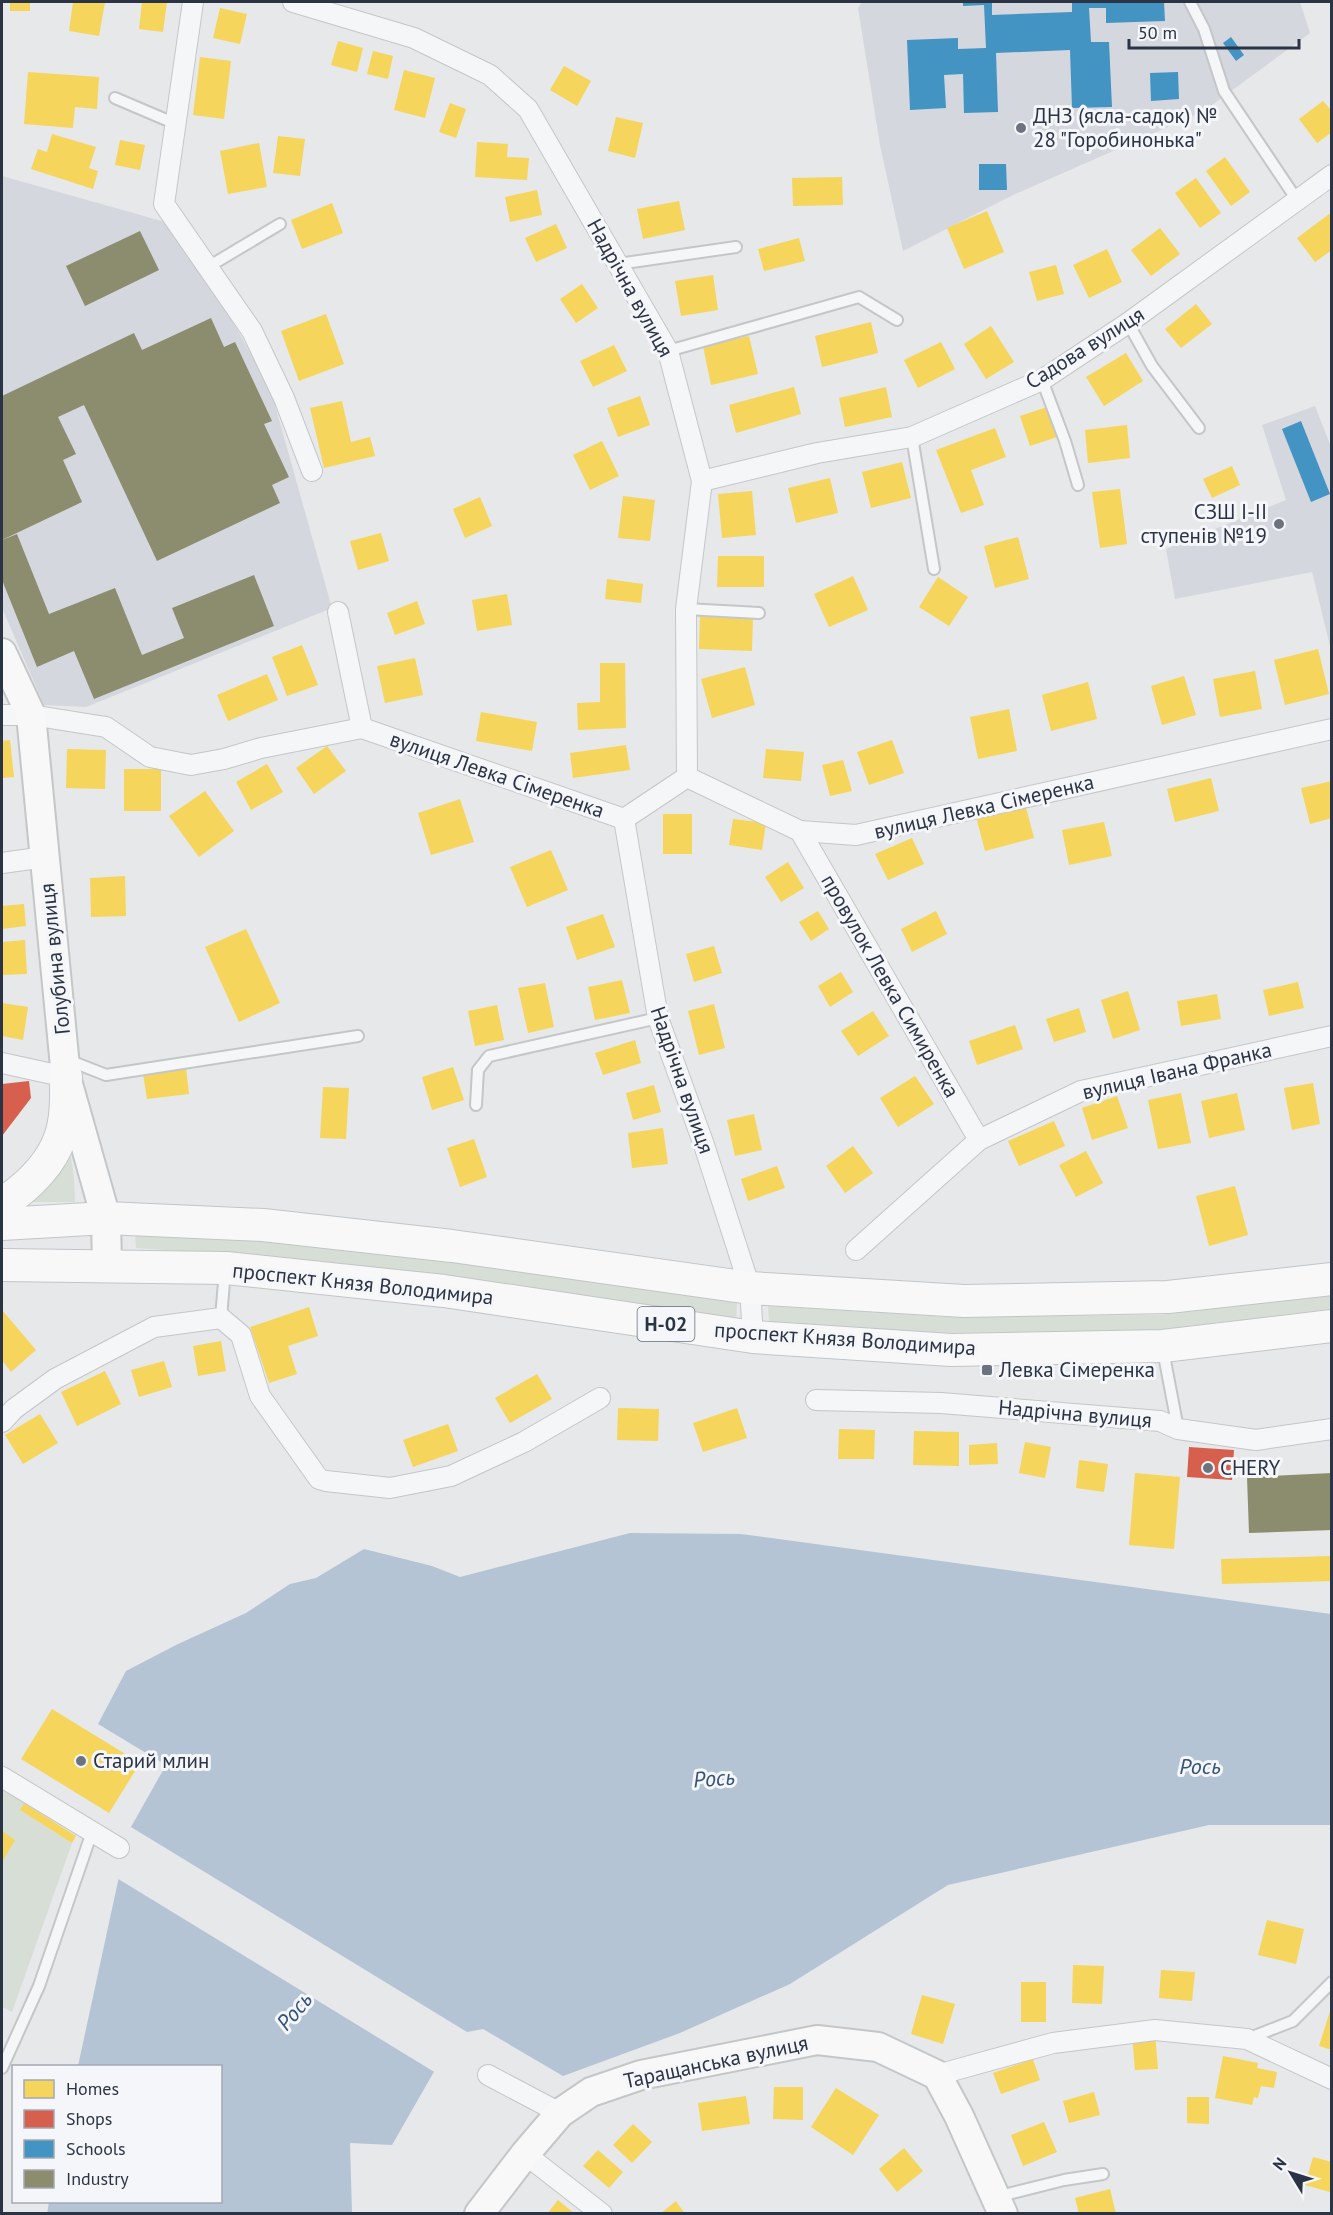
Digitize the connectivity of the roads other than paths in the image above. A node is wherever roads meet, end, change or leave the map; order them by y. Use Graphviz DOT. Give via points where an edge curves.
graph roads {
  1 [pos="193,2"];
  2 [pos="293,2"];
  3 [pos="1190,2"];
  4 [pos="115,98"];
  5 [pos="176,124"];
  6 [pos="1332,175"];
  7 [pos="1297,200"];
  8 [pos="279,224"];
  9 [pos="736,247"];
  10 [pos="618,264"];
  11 [pos="208,267"];
  12 [pos="897,320"];
  13 [pos="1128,323"];
  14 [pos="668,351"];
  15 [pos="1042,380"];
  16 [pos="1199,428"];
  17 [pos="912,437"];
  18 [pos="312,471"];
  19 [pos="702,481"];
  20 [pos="1078,485"];
  21 [pos="934,569"];
  22 [pos="686,609"];
  23 [pos="338,612"];
  24 [pos="759,613"];
  25 [pos="2,653"];
  26 [pos="2,715"];
  27 [pos="31,715"];
  28 [pos="362,728"];
  29 [pos="1332,729"];
  30 [pos="687,777"];
  31 [pos="624,819"];
  32 [pos="800,831"];
  33 [pos="45,857"];
  34 [pos="2,863"];
  35 [pos="658,1018"];
  36 [pos="358,1036"];
  37 [pos="1332,1036"];
  38 [pos="2,1063"];
  39 [pos="65,1068"];
  40 [pos="476,1105"];
  41 [pos="979,1140"];
  42 [pos="2,1204"];
  43 [pos="105,1218"];
  44 [pos="2,1224"];
  45 [pos="856,1250"];
  46 [pos="2,1265"];
  47 [pos="107,1266"];
  48 [pos="225,1268"];
  49 [pos="1332,1280"];
  50 [pos="750,1288"];
  51 [pos="221,1318"];
  52 [pos="1332,1326"];
  53 [pos="753,1337"];
  54 [pos="1163,1346"];
  55 [pos="600,1398"];
  56 [pos="816,1400"];
  57 [pos="2,1422"];
  58 [pos="1178,1429"];
  59 [pos="1332,1429"];
  60 [pos="2,1777"];
  61 [pos="92,1832"];
  62 [pos="119,1848"];
  63 [pos="1332,1982"];
  64 [pos="1247,2039"];
  65 [pos="2,2068"];
  66 [pos="488,2075"];
  67 [pos="937,2075"];
  68 [pos="1332,2079"];
  69 [pos="560,2113"];
  70 [pos="525,2154"];
  71 [pos="1103,2174"];
  72 [pos="999,2205"];
  73 [pos="479,2214"];
  74 [pos="602,2214"];
  1 -- 5 [label="street"];
  2 -- 10 [label="street, Надрічна вулиця" via="414,38 490,75 528,109"];
  3 -- 7 [label="lane" via="1204,29 1224,91"];
  4 -- 5 [label="lane"];
  5 -- 11 [label="street" via="164,204"];
  6 -- 7 [label="street, Садова вулиця"];
  7 -- 13 [label="street, Садова вулиця"];
  8 -- 11 [label="lane"];
  9 -- 10 [label="lane"];
  10 -- 14 [label="street, Надрічна вулиця"];
  11 -- 18 [label="street" via="252,331 285,398"];
  12 -- 14 [label="lane" via="860,297"];
  13 -- 15 [label="street, Садова вулиця"];
  13 -- 16 [label="lane" via="1152,366"];
  14 -- 19 [label="street, Надрічна вулиця"];
  15 -- 17 [label="street, Садова вулиця"];
  15 -- 20 [label="lane"];
  17 -- 19 [label="street, Садова вулиця" via="816,453"];
  17 -- 21 [label="lane"];
  19 -- 22 [label="street, Надрічна вулиця"];
  22 -- 24 [label="lane"];
  22 -- 30 [label="street, Надрічна вулиця"];
  23 -- 28 [label="street"];
  25 -- 27 [label="street, Голубина вулиця"];
  26 -- 27 [label="street, вулиця Левка Сімеренка"];
  27 -- 28 [label="street, вулиця Левка Сімеренка" via="106,726 150,757 191,765"];
  27 -- 33 [label="street, Голубина вулиця"];
  28 -- 31 [label="street, вулиця Левка Сімеренка"];
  29 -- 32 [label="street, вулиця Левка Сімеренка" via="856,835"];
  30 -- 31 [label="street, вулиця Левка Сімеренка"];
  30 -- 32 [label="street, вулиця Левка Сімеренка"];
  31 -- 35 [label="street, Надрічна вулиця"];
  32 -- 41 [label="street, провулок Левка Симиренка"];
  33 -- 34 [label="street"];
  33 -- 39 [label="street, Голубина вулиця"];
  35 -- 40 [label="lane" via="489,1056 478,1070"];
  35 -- 50 [label="street, Надрічна вулиця"];
  36 -- 39 [label="lane" via="106,1075"];
  37 -- 41 [label="street, вулиця Івана Франка" via="1081,1091"];
  38 -- 39 [label="street"];
  39 -- 42 [label="main road" via="60,1138 44,1167"];
  39 -- 43 [label="street, Голубина вулиця"];
  41 -- 45 [label="street, вулиця Івана Франка"];
  43 -- 44 [label="main road, проспект Князя Володимира / Н-02"];
  43 -- 47 [label="street, Голубина вулиця"];
  43 -- 50 [label="main road, проспект Князя Володимира / Н-02" via="275,1226 452,1246"];
  46 -- 47 [label="main road, проспект Князя Володимира / Н-02"];
  47 -- 48 [label="main road, проспект Князя Володимира / Н-02"];
  48 -- 51 [label="lane"];
  48 -- 53 [label="main road, проспект Князя Володимира / Н-02" via="444,1291"];
  49 -- 50 [label="main road, проспект Князя Володимира / Н-02" via="1168,1297 963,1301"];
  50 -- 53 [label="street, Надрічна вулиця"];
  51 -- 55 [label="street" via="241,1335 260,1396 319,1479 326,1481 390,1488 451,1476 524,1443"];
  51 -- 57 [label="street" via="154,1327 55,1379"];
  52 -- 54 [label="main road, проспект Князя Володимира / Н-02"];
  53 -- 54 [label="main road, проспект Князя Володимира / Н-02" via="951,1350"];
  54 -- 58 [label="lane"];
  56 -- 58 [label="street, Надрічна вулиця" via="941,1403 1160,1420"];
  58 -- 59 [label="street, Надрічна вулиця" via="1256,1440"];
  60 -- 61 [label="street"];
  61 -- 62 [label="street"];
  61 -- 65 [label="lane" via="39,1986"];
  63 -- 64 [label="lane" via="1293,2021"];
  64 -- 67 [label="street" via="1155,2030 1053,2043"];
  64 -- 68 [label="street"];
  66 -- 69 [label="street"];
  67 -- 69 [label="street, Таращанська вулиця" via="878,2047 817,2040 641,2075 591,2092"];
  67 -- 72 [label="street"];
  69 -- 70 [label="street, Таращанська вулиця"];
  70 -- 73 [label="street, Таращанська вулиця"];
  70 -- 74 [label="street"];
  71 -- 72 [label="lane" via="1064,2180"];
}
